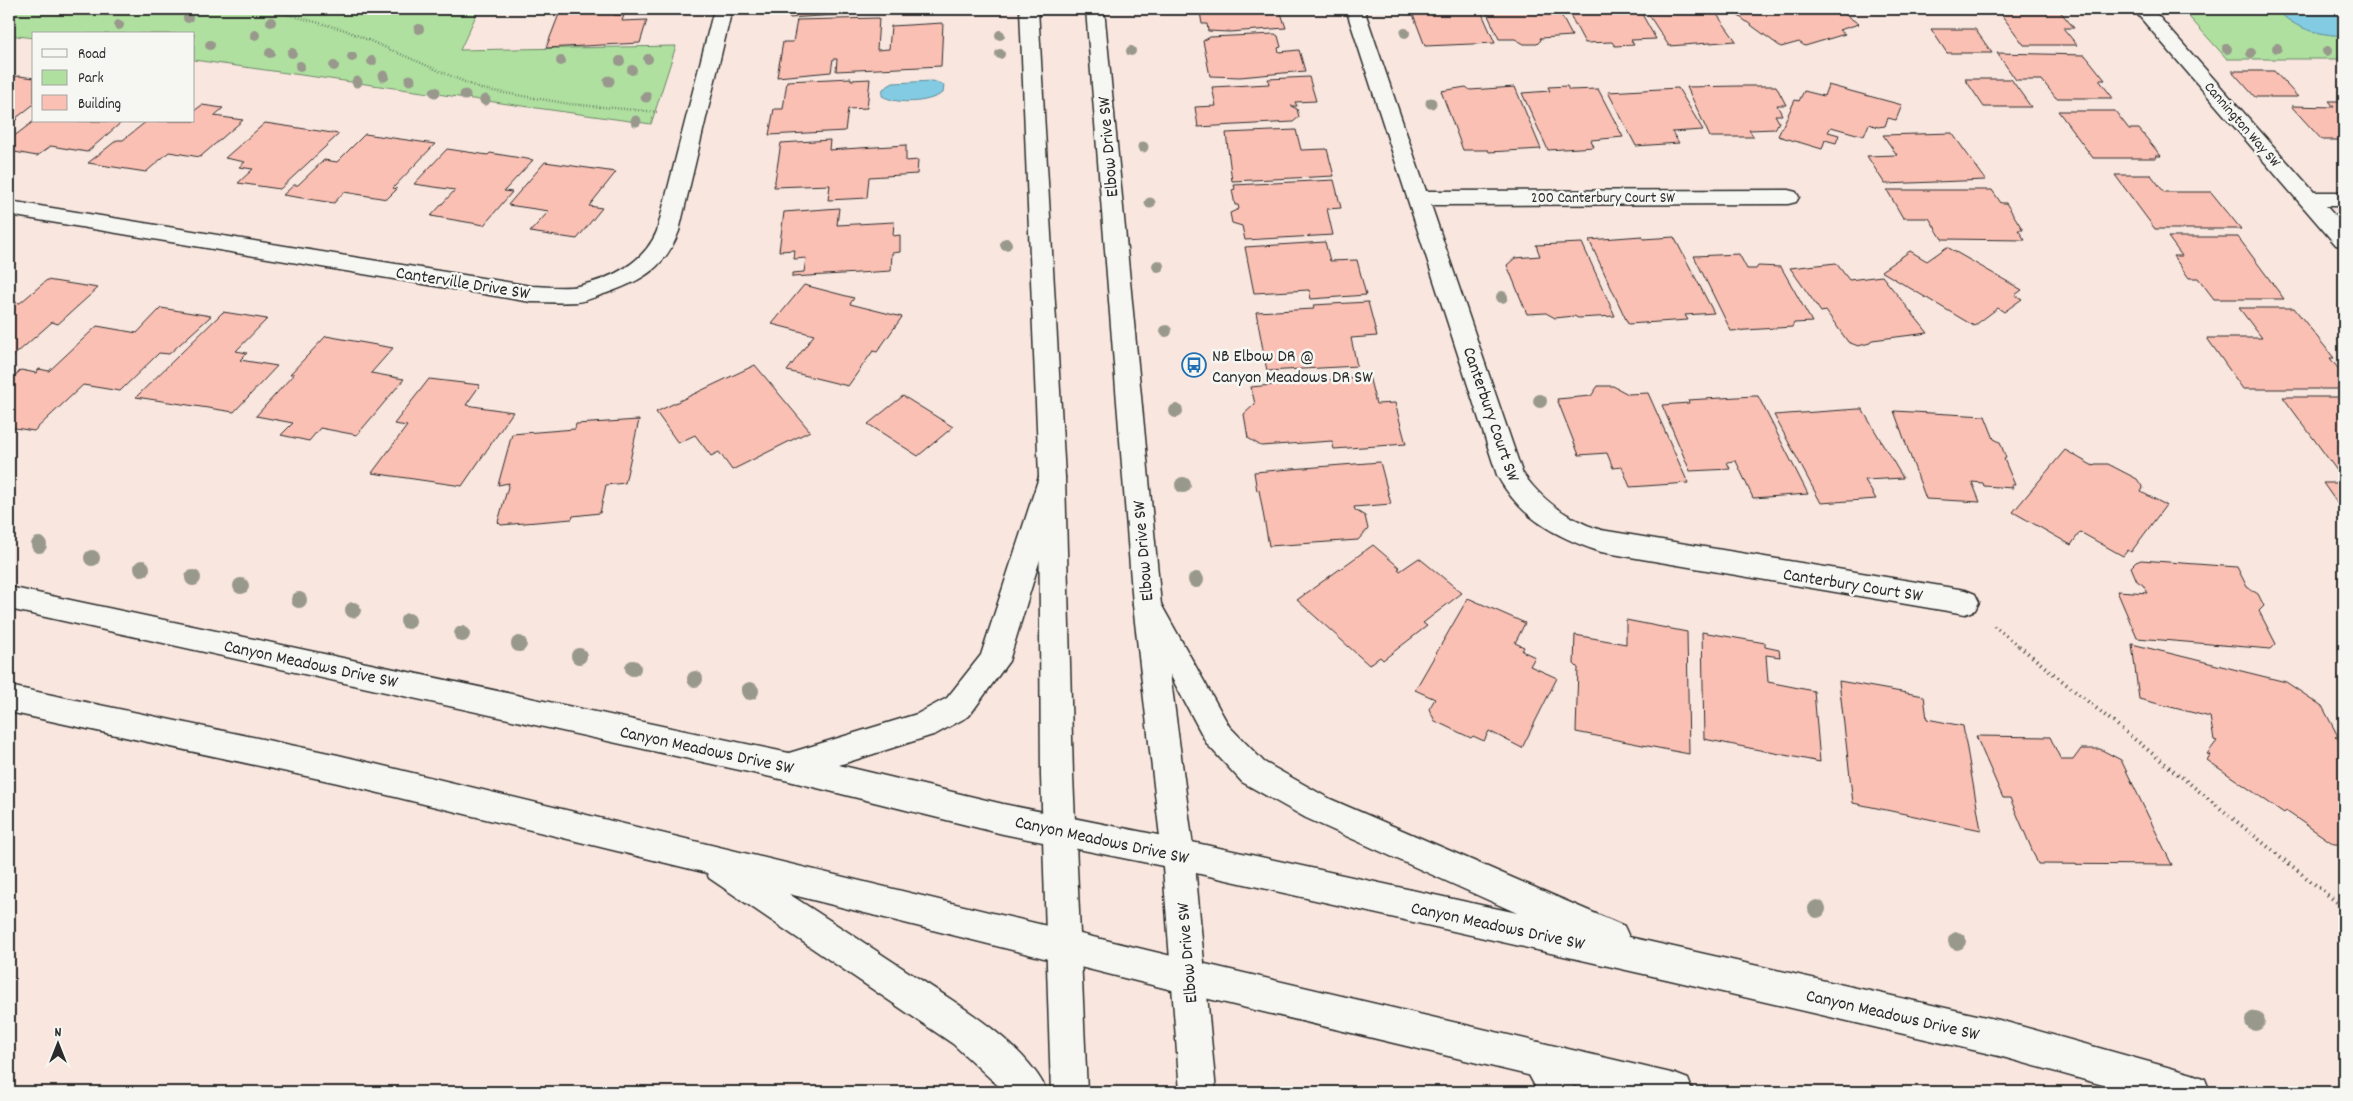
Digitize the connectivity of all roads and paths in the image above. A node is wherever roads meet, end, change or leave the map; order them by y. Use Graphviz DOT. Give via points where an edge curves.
graph roads {
  1 [pos="268,9"];
  2 [pos="723,9"];
  3 [pos="1029,9"];
  4 [pos="1095,9"];
  5 [pos="1355,9"];
  6 [pos="2142,9"];
  7 [pos="696,112"];
  8 [pos="1788,197"];
  9 [pos="1419,198"];
  10 [pos="2308,199"];
  11 [pos="2344,199"];
  12 [pos="9,208"];
  13 [pos="2344,240"];
  14 [pos="1052,477"];
  15 [pos="9,598"];
  16 [pos="1965,602"];
  17 [pos="1147,605"];
  18 [pos="9,699"];
  19 [pos="789,766"];
  20 [pos="1058,830"];
  21 [pos="1178,854"];
  22 [pos="705,857"];
  23 [pos="2344,908"];
  24 [pos="1064,946"];
  25 [pos="1666,962"];
  26 [pos="1188,977"];
  27 [pos="1538,1060"];
  28 [pos="1029,1092"];
  29 [pos="1069,1092"];
  30 [pos="1198,1092"];
  31 [pos="1558,1092"];
  32 [pos="1675,1092"];
  33 [pos="2192,1092"];
  1 -- 7 [label="path" via="344,30 481,88 570,104 662,113"];
  2 -- 7 [label="street, Canterville Drive SW"];
  3 -- 14 [label="street"];
  4 -- 17 [label="street, Elbow Drive SW"];
  5 -- 9 [label="street, Canterbury Court SW"];
  6 -- 10 [label="street, Cannington Way SW"];
  7 -- 12 [label="street, Canterville Drive SW" via="668,231 660,249 644,267 620,280 578,294 532,294"];
  8 -- 9 [label="street, 200 Canterbury Court SW"];
  9 -- 16 [label="street, Canterbury Court SW" via="1510,475 1521,494 1539,511 1557,524 1601,541"];
  10 -- 11 [label="street"];
  10 -- 13 [label="street, Cannington Way SW"];
  14 -- 19 [label="street" via="994,661 958,707 925,725"];
  14 -- 20 [label="street"];
  15 -- 19 [label="street, Canyon Meadows Drive SW"];
  16 -- 23 [label="path"];
  17 -- 21 [label="street, Elbow Drive SW"];
  17 -- 25 [label="street" via="1218,735 1254,772 1318,808"];
  18 -- 22 [label="street" via="338,769"];
  19 -- 20 [label="street, Canyon Meadows Drive SW"];
  20 -- 21 [label="street, Canyon Meadows Drive SW"];
  20 -- 24 [label="street"];
  21 -- 25 [label="street, Canyon Meadows Drive SW"];
  21 -- 26 [label="street, Elbow Drive SW"];
  22 -- 24 [label="street"];
  22 -- 28 [label="street" via="966,1031 1011,1071"];
  24 -- 26 [label="street"];
  24 -- 29 [label="street"];
  25 -- 33 [label="street, Canyon Meadows Drive SW" via="1998,1038"];
  26 -- 27 [label="street"];
  26 -- 30 [label="street, Elbow Drive SW"];
  27 -- 31 [label="street"];
  27 -- 32 [label="street"];
}
